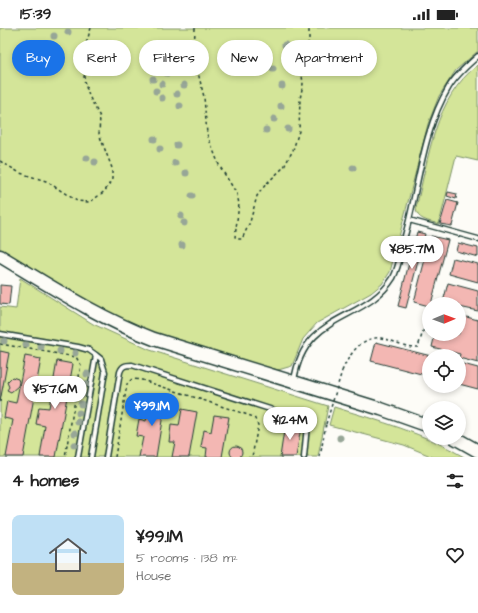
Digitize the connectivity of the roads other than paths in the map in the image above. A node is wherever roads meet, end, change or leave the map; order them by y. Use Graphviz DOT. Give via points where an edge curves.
graph roads {
  1 [pos="478,56"];
  2 [pos="409,220"];
  3 [pos="478,239"];
  4 [pos="0,256"];
  5 [pos="0,334"];
  6 [pos="96,355"];
  7 [pos="294,382"];
  8 [pos="422,424"];
  9 [pos="466,444"];
  10 [pos="478,451"];
  11 [pos="78,457"];
  12 [pos="92,457"];
  13 [pos="106,457"];
  14 [pos="304,457"];
  1 -- 2 [label="lane" via="450,85 434,117"];
  2 -- 3 [label="lane"];
  2 -- 7 [label="lane" via="393,277 384,290 325,326 313,338 296,370"];
  4 -- 7 [label="street" via="126,329"];
  5 -- 6 [label="lane" via="78,346"];
  6 -- 11 [label="lane"];
  6 -- 12 [label="lane" via="101,359 105,372"];
  7 -- 8 [label="street"];
  9 -- 10 [label="street"];
  13 -- 14 [label="lane" via="120,372 126,365 304,420 307,425"];
}
